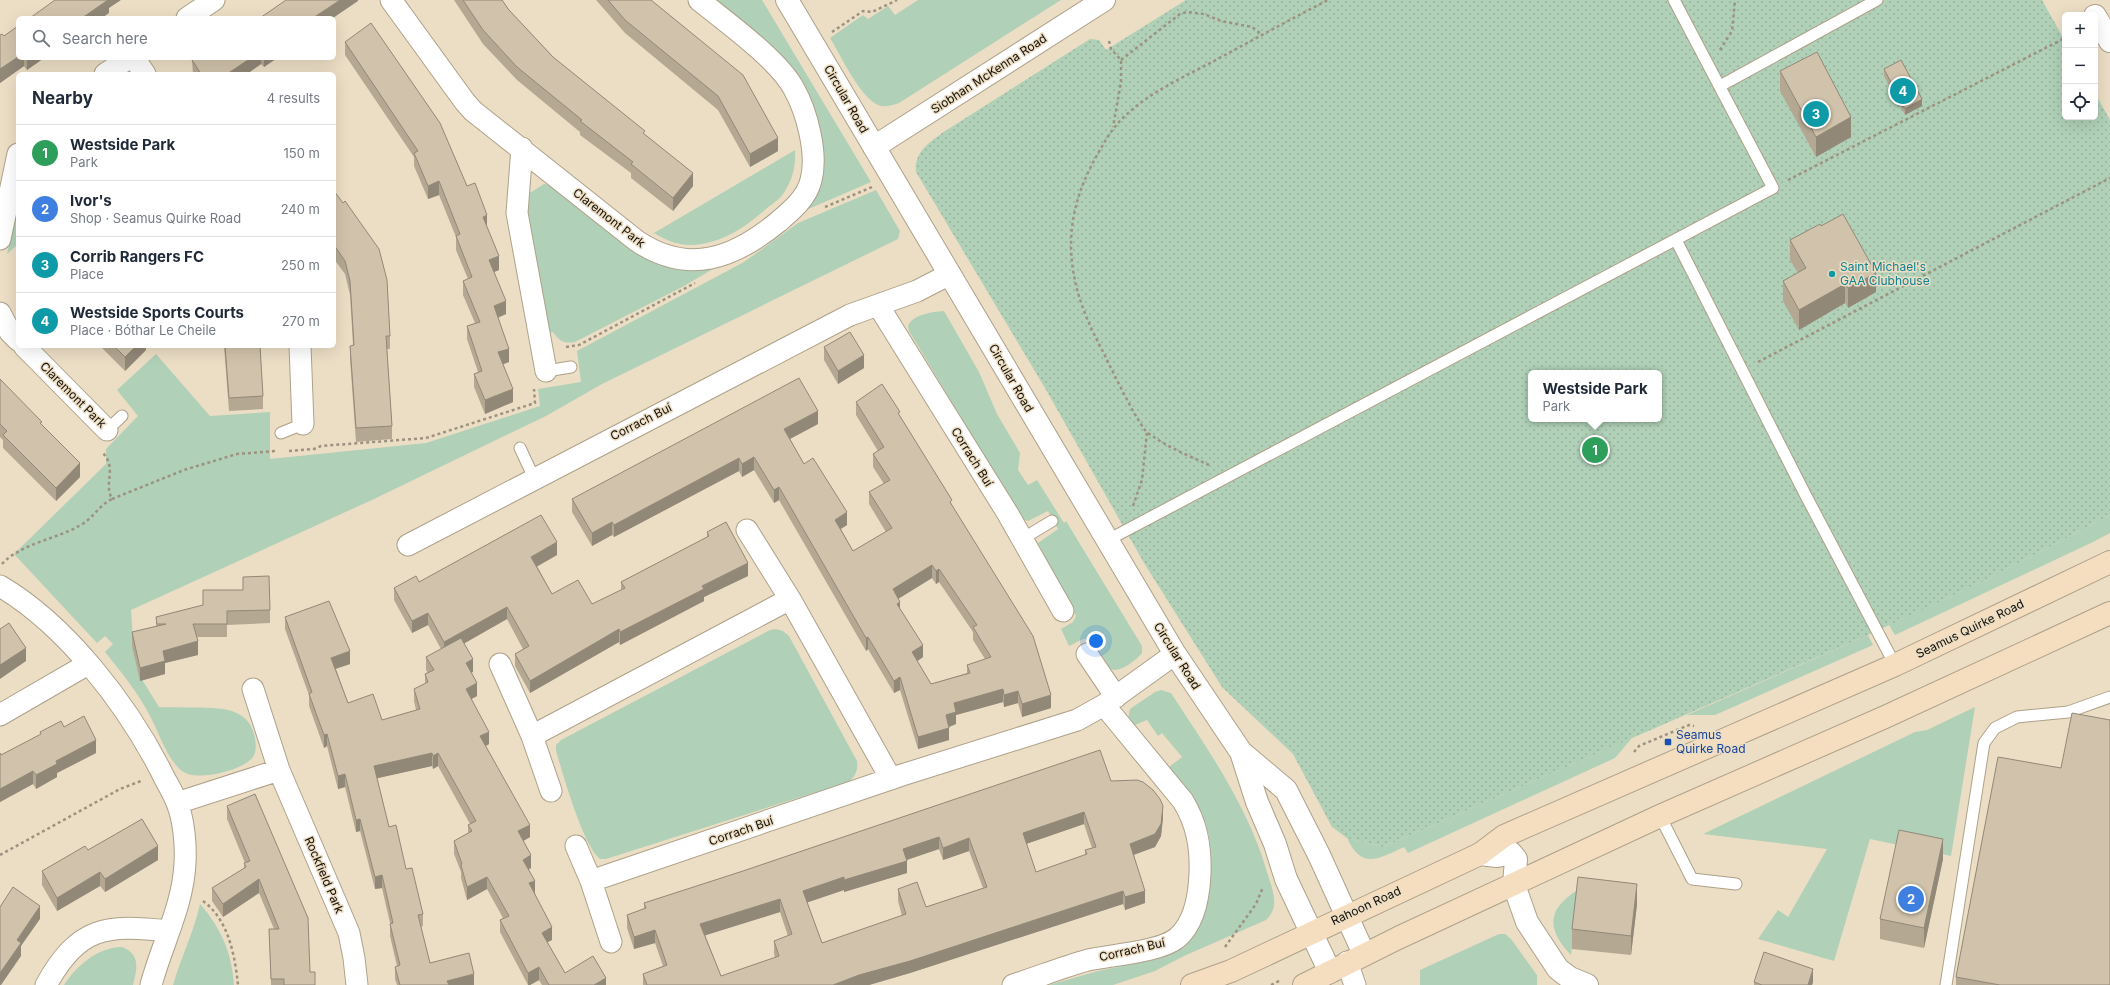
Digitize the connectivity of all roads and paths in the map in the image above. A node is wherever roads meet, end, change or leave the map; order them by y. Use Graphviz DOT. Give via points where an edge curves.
graph roads {
  1 [pos="214,0"];
  2 [pos="391,0"];
  3 [pos="699,0"];
  4 [pos="787,0"];
  5 [pos="897,0"];
  6 [pos="1104,0"];
  7 [pos="1328,0"];
  8 [pos="1674,0"];
  9 [pos="1735,0"];
  10 [pos="1877,0"];
  11 [pos="2086,0"];
  12 [pos="2093,12"];
  13 [pos="191,16"];
  14 [pos="2098,20"];
  15 [pos="1261,34"];
  16 [pos="2062,40"];
  17 [pos="1109,41"];
  18 [pos="2110,41"];
  19 [pos="812,42"];
  20 [pos="126,60"];
  21 [pos="135,60"];
  22 [pos="1121,60"];
  23 [pos="1707,60"];
  24 [pos="108,72"];
  25 [pos="144,72"];
  26 [pos="1720,86"];
  27 [pos="1113,127"];
  28 [pos="874,147"];
  29 [pos="522,148"];
  30 [pos="16,163"];
  31 [pos="2110,178"];
  32 [pos="876,186"];
  33 [pos="1773,188"];
  34 [pos="817,210"];
  35 [pos="1,227"];
  36 [pos="1676,240"];
  37 [pos="950,274"];
  38 [pos="701,280"];
  39 [pos="878,305"];
  40 [pos="0,313"];
  41 [pos="16,338"];
  42 [pos="540,338"];
  43 [pos="26,348"];
  44 [pos="300,348"];
  45 [pos="571,367"];
  46 [pos="1743,370"];
  47 [pos="540,379"];
  48 [pos="122,416"];
  49 [pos="303,424"];
  50 [pos="107,430"];
  51 [pos="1147,432"];
  52 [pos="281,433"];
  53 [pos="520,448"];
  54 [pos="1240,470"];
  55 [pos="534,478"];
  56 [pos="112,499"];
  57 [pos="1132,510"];
  58 [pos="1052,521"];
  59 [pos="747,530"];
  60 [pos="1022,539"];
  61 [pos="1106,541"];
  62 [pos="408,545"];
  63 [pos="2110,562"];
  64 [pos="0,566"];
  65 [pos="0,586"];
  66 [pos="790,599"];
  67 [pos="1063,611"];
  68 [pos="2110,613"];
  69 [pos="1087,654"];
  70 [pos="1175,654"];
  71 [pos="88,664"];
  72 [pos="500,664"];
  73 [pos="1895,665"];
  74 [pos="253,689"];
  75 [pos="2110,697"];
  76 [pos="1110,701"];
  77 [pos="0,715"];
  78 [pos="532,736"];
  79 [pos="1241,752"];
  80 [pos="279,770"];
  81 [pos="162,772"];
  82 [pos="891,779"];
  83 [pos="552,791"];
  84 [pos="178,804"];
  85 [pos="1660,816"];
  86 [pos="576,846"];
  87 [pos="1480,854"];
  88 [pos="0,855"];
  89 [pos="1264,879"];
  90 [pos="591,882"];
  91 [pos="1736,884"];
  92 [pos="1514,886"];
  93 [pos="199,898"];
  94 [pos="1347,916"];
  95 [pos="169,931"];
  96 [pos="1311,932"];
  97 [pos="611,942"];
  98 [pos="1225,947"];
  99 [pos="1347,963"];
  100 [pos="46,985"];
  101 [pos="151,985"];
  102 [pos="238,985"];
  103 [pos="357,985"];
  104 [pos="1013,985"];
  105 [pos="1192,985"];
  106 [pos="1304,985"];
  107 [pos="1355,985"];
  108 [pos="1588,985"];
  109 [pos="1946,985"];
  1 -- 13 [label="street"];
  2 -- 29 [label="street, Claremont Park" via="465,102"];
  3 -- 29 [label="street, Claremont Park" via="779,68 788,78 798,97 810,139 813,172 805,193 788,214 760,237 731,253 701,260 669,257 647,248 627,234"];
  4 -- 19 [label="street, Circular Road"];
  5 -- 19 [label="path" via="872,12 863,11"];
  6 -- 28 [label="street, Siobhan McKenna Road"];
  7 -- 15 [label="path"];
  8 -- 23 [label="lane"];
  9 -- 23 [label="path" via="1732,31 1720,50"];
  10 -- 26 [label="lane"];
  11 -- 12 [label="street"];
  14 -- 18 [label="street"];
  15 -- 22 [label="path" via="1252,27 1187,12 1180,14"];
  15 -- 27 [label="path" via="1158,92"];
  16 -- 33 [label="path"];
  17 -- 22 [label="path" via="1111,49"];
  19 -- 28 [label="street, Circular Road"];
  20 -- 24 [label="street"];
  21 -- 25 [label="street"];
  22 -- 27 [label="path" via="1121,82"];
  23 -- 26 [label="lane"];
  26 -- 33 [label="lane"];
  27 -- 51 [label="path" via="1086,174 1074,206 1071,254 1084,314"];
  28 -- 37 [label="street, Circular Road"];
  29 -- 42 [label="street" via="518,213"];
  30 -- 35 [label="street"];
  31 -- 46 [label="path"];
  32 -- 34 [label="path"];
  33 -- 36 [label="lane"];
  36 -- 46 [label="lane"];
  36 -- 54 [label="lane"];
  37 -- 39 [label="street, Corrach Buí" via="916,291"];
  37 -- 61 [label="street, Circular Road"];
  38 -- 42 [label="path" via="579,345 568,348 560,346 550,336"];
  39 -- 55 [label="street, Corrach Buí" via="850,315"];
  39 -- 60 [label="street, Corrach Buí"];
  40 -- 41 [label="street"];
  42 -- 47 [label="street"];
  43 -- 50 [label="street, Claremont Park"];
  44 -- 49 [label="street"];
  45 -- 47 [label="lane"];
  46 -- 73 [label="lane"];
  47 -- 56 [label="path" via="535,403 426,438 237,454 184,470"];
  48 -- 50 [label="lane, Claremont Park"];
  49 -- 52 [label="lane"];
  50 -- 56 [label="path" via="93,444 109,459 111,471 108,492"];
  51 -- 54 [label="path" via="1222,471"];
  51 -- 57 [label="path" via="1142,480"];
  53 -- 55 [label="lane"];
  54 -- 61 [label="lane"];
  55 -- 62 [label="street, Corrach Buí"];
  56 -- 64 [label="path" via="104,503 91,519 7,558"];
  58 -- 60 [label="lane"];
  59 -- 66 [label="street"];
  60 -- 67 [label="street, Corrach Buí"];
  61 -- 70 [label="street, Circular Road"];
  63 -- 73 [label="main road, Seamus Quirke Road"];
  65 -- 71 [label="street" via="20,598 44,618"];
  66 -- 78 [label="street"];
  66 -- 82 [label="street"];
  68 -- 85 [label="main road" via="1885,717"];
  69 -- 76 [label="street, Corrach Buí"];
  70 -- 76 [label="street, Corrach Buí"];
  70 -- 79 [label="street, Circular Road"];
  71 -- 77 [label="street"];
  71 -- 81 [label="street" via="148,746"];
  72 -- 78 [label="street"];
  73 -- 87 [label="main road, Seamus Quirke Road" via="1504,836"];
  74 -- 80 [label="street, Rockfield Park"];
  75 -- 109 [label="lane" via="2068,712 2018,717 1995,728 1984,743"];
  76 -- 82 [label="street, Corrach Buí" via="1078,720"];
  76 -- 104 [label="street, Corrach Buí" via="1183,801 1195,824 1200,853 1199,886 1195,907 1182,932 1170,942 1086,961"];
  78 -- 83 [label="street"];
  79 -- 94 [label="street, Circular Road" via="1286,790"];
  79 -- 96 [label="street, Circular Road" via="1286,880"];
  80 -- 84 [label="street"];
  80 -- 103 [label="street, Rockfield Park" via="349,933"];
  81 -- 84 [label="street"];
  81 -- 88 [label="path" via="120,789"];
  82 -- 90 [label="street, Corrach Buí"];
  84 -- 95 [label="street" via="185,862 183,892"];
  85 -- 91 [label="lane" via="1692,880"];
  85 -- 92 [label="main road"];
  86 -- 90 [label="street"];
  87 -- 92 [label="street, Rahoon Road" via="1497,856 1511,853 1516,859"];
  87 -- 94 [label="main road, Rahoon Road"];
  89 -- 98 [label="path" via="1256,904"];
  90 -- 97 [label="street"];
  92 -- 99 [label="main road"];
  92 -- 108 [label="street, Rahoon Road" via="1527,922 1558,969 1570,978"];
  93 -- 102 [label="path" via="218,916 225,930 235,963"];
  94 -- 96 [label="main road, Rahoon Road"];
  94 -- 99 [label="street, Circular Road"];
  95 -- 100 [label="street" via="126,927 92,934 71,949 58,964"];
  95 -- 101 [label="street"];
  96 -- 99 [label="street, Circular Road"];
  96 -- 105 [label="main road, Rahoon Road" via="1231,971"];
  99 -- 106 [label="main road"];
  99 -- 107 [label="street"];
}
